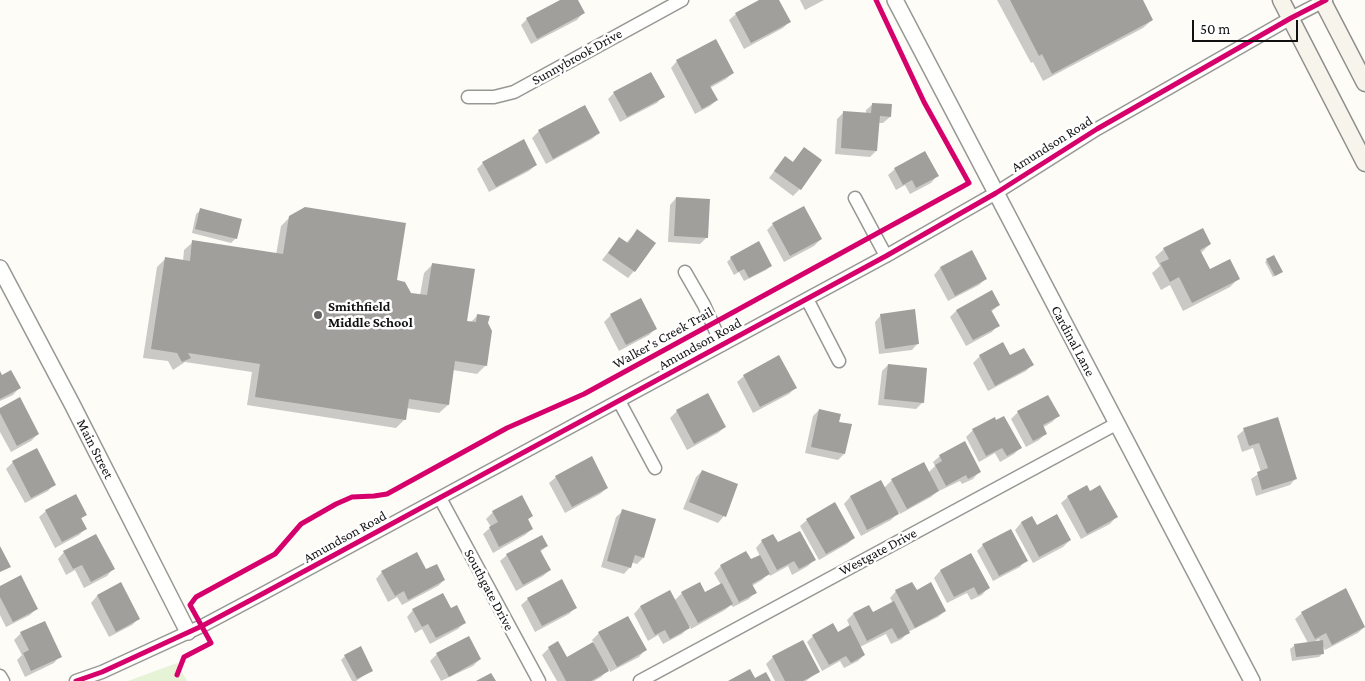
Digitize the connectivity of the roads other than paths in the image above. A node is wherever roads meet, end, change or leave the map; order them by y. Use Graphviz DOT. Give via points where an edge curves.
graph roads {
  1 [pos="682,0"];
  2 [pos="895,0"];
  3 [pos="1281,0"];
  4 [pos="1324,0"];
  5 [pos="1290,18"];
  6 [pos="1365,83"];
  7 [pos="468,97"];
  8 [pos="1365,163"];
  9 [pos="996,193"];
  10 [pos="855,198"];
  11 [pos="886,256"];
  12 [pos="0,268"];
  13 [pos="685,272"];
  14 [pos="807,299"];
  15 [pos="722,345"];
  16 [pos="839,361"];
  17 [pos="619,401"];
  18 [pos="1116,424"];
  19 [pos="655,468"];
  20 [pos="440,498"];
  21 [pos="188,632"];
  22 [pos="0,676"];
  23 [pos="2,681"];
  24 [pos="76,681"];
  25 [pos="539,681"];
  26 [pos="640,681"];
  27 [pos="1252,681"];
  1 -- 7 [label="street, Sunnybrook Drive" via="514,92 494,97"];
  2 -- 9 [label="street, Cardinal Lane"];
  3 -- 5 [label="main road"];
  4 -- 5 [label="street, Amundson Road"];
  4 -- 6 [label="main road"];
  5 -- 8 [label="main road"];
  5 -- 9 [label="street, Amundson Road" via="1097,129"];
  9 -- 11 [label="street, Amundson Road"];
  9 -- 18 [label="street, Cardinal Lane"];
  10 -- 11 [label="street"];
  11 -- 14 [label="street, Amundson Road"];
  12 -- 21 [label="street, Main Street"];
  13 -- 15 [label="street"];
  14 -- 15 [label="street, Amundson Road"];
  14 -- 16 [label="street"];
  15 -- 17 [label="street, Amundson Road"];
  17 -- 19 [label="street"];
  17 -- 20 [label="street, Amundson Road"];
  18 -- 26 [label="street, Westgate Drive"];
  18 -- 27 [label="street, Cardinal Lane"];
  20 -- 21 [label="street, Amundson Road"];
  20 -- 25 [label="street, Southgate Drive"];
  21 -- 24 [label="street, Amundson Road"];
  22 -- 23 [label="street"];
}
